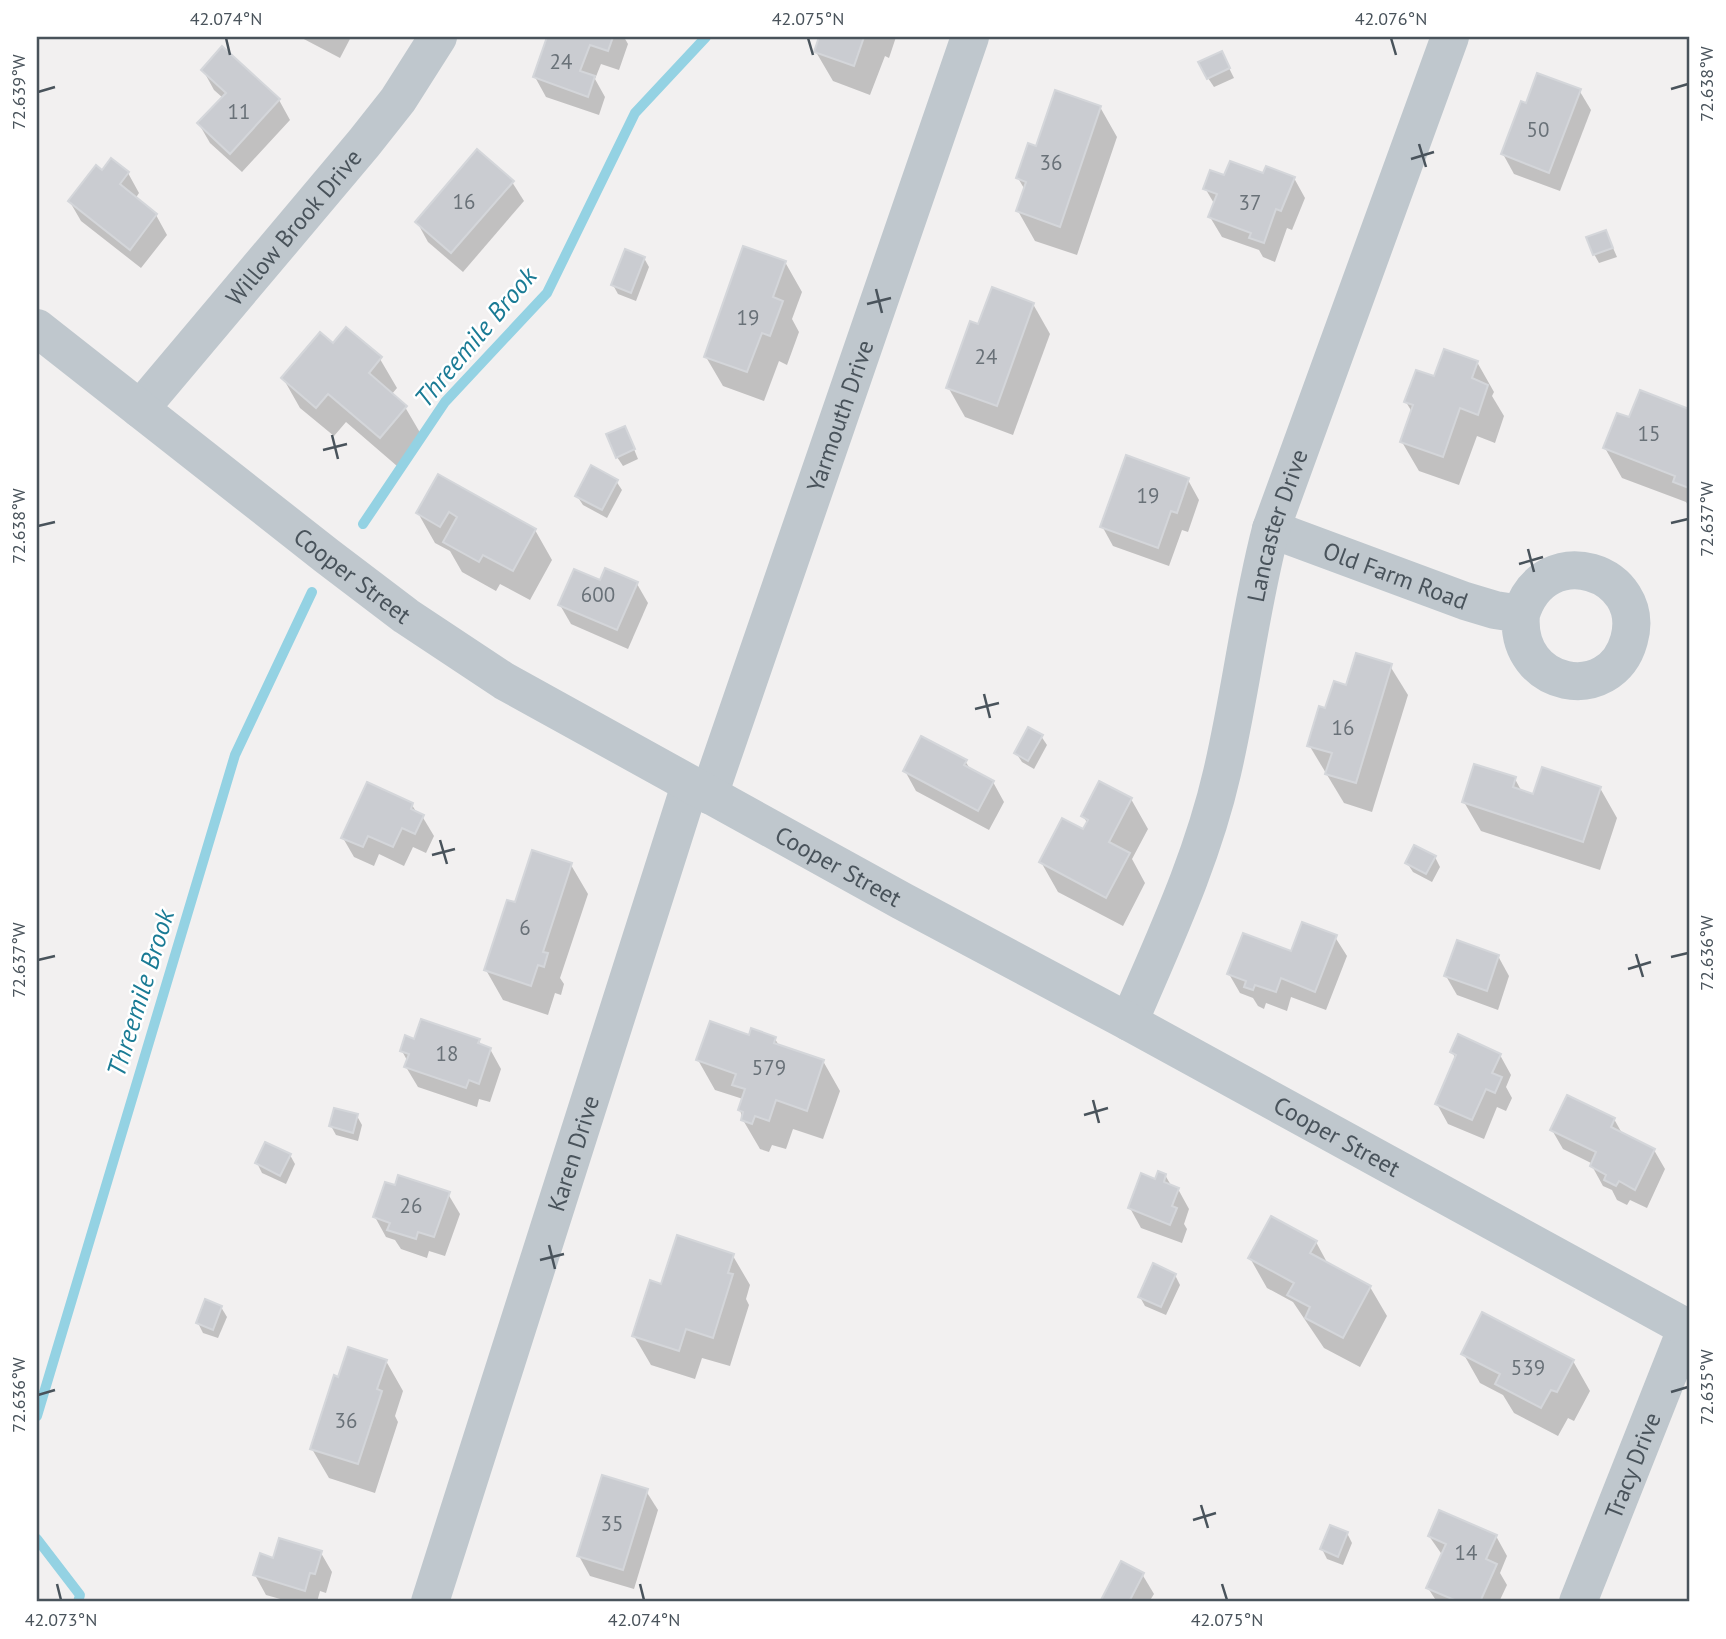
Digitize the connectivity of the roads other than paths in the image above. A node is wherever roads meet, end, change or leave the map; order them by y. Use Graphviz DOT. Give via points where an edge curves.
graph roads {
  1 [pos="438,37"];
  2 [pos="970,37"];
  3 [pos="1450,37"];
  4 [pos="37,328"];
  5 [pos="140,409"];
  6 [pos="1271,529"];
  7 [pos="1521,614"];
  8 [pos="699,790"];
  9 [pos="1129,1022"];
  10 [pos="1688,1328"];
  11 [pos="430,1602"];
  12 [pos="1578,1602"];
  1 -- 5 [label="street, Willow Brook Drive" via="364,143"];
  2 -- 8 [label="street, Yarmouth Drive"];
  3 -- 6 [label="street, Lancaster Drive"];
  4 -- 5 [label="street, Cooper Street"];
  5 -- 8 [label="street, Cooper Street" via="406,616 504,681"];
  6 -- 7 [label="street, Old Farm Road" via="1465,601"];
  6 -- 9 [label="street, Lancaster Drive" via="1222,775 1200,853"];
  8 -- 9 [label="street, Cooper Street"];
  8 -- 11 [label="street, Karen Drive"];
  9 -- 10 [label="street, Cooper Street"];
  10 -- 12 [label="street, Tracy Drive"];
}
